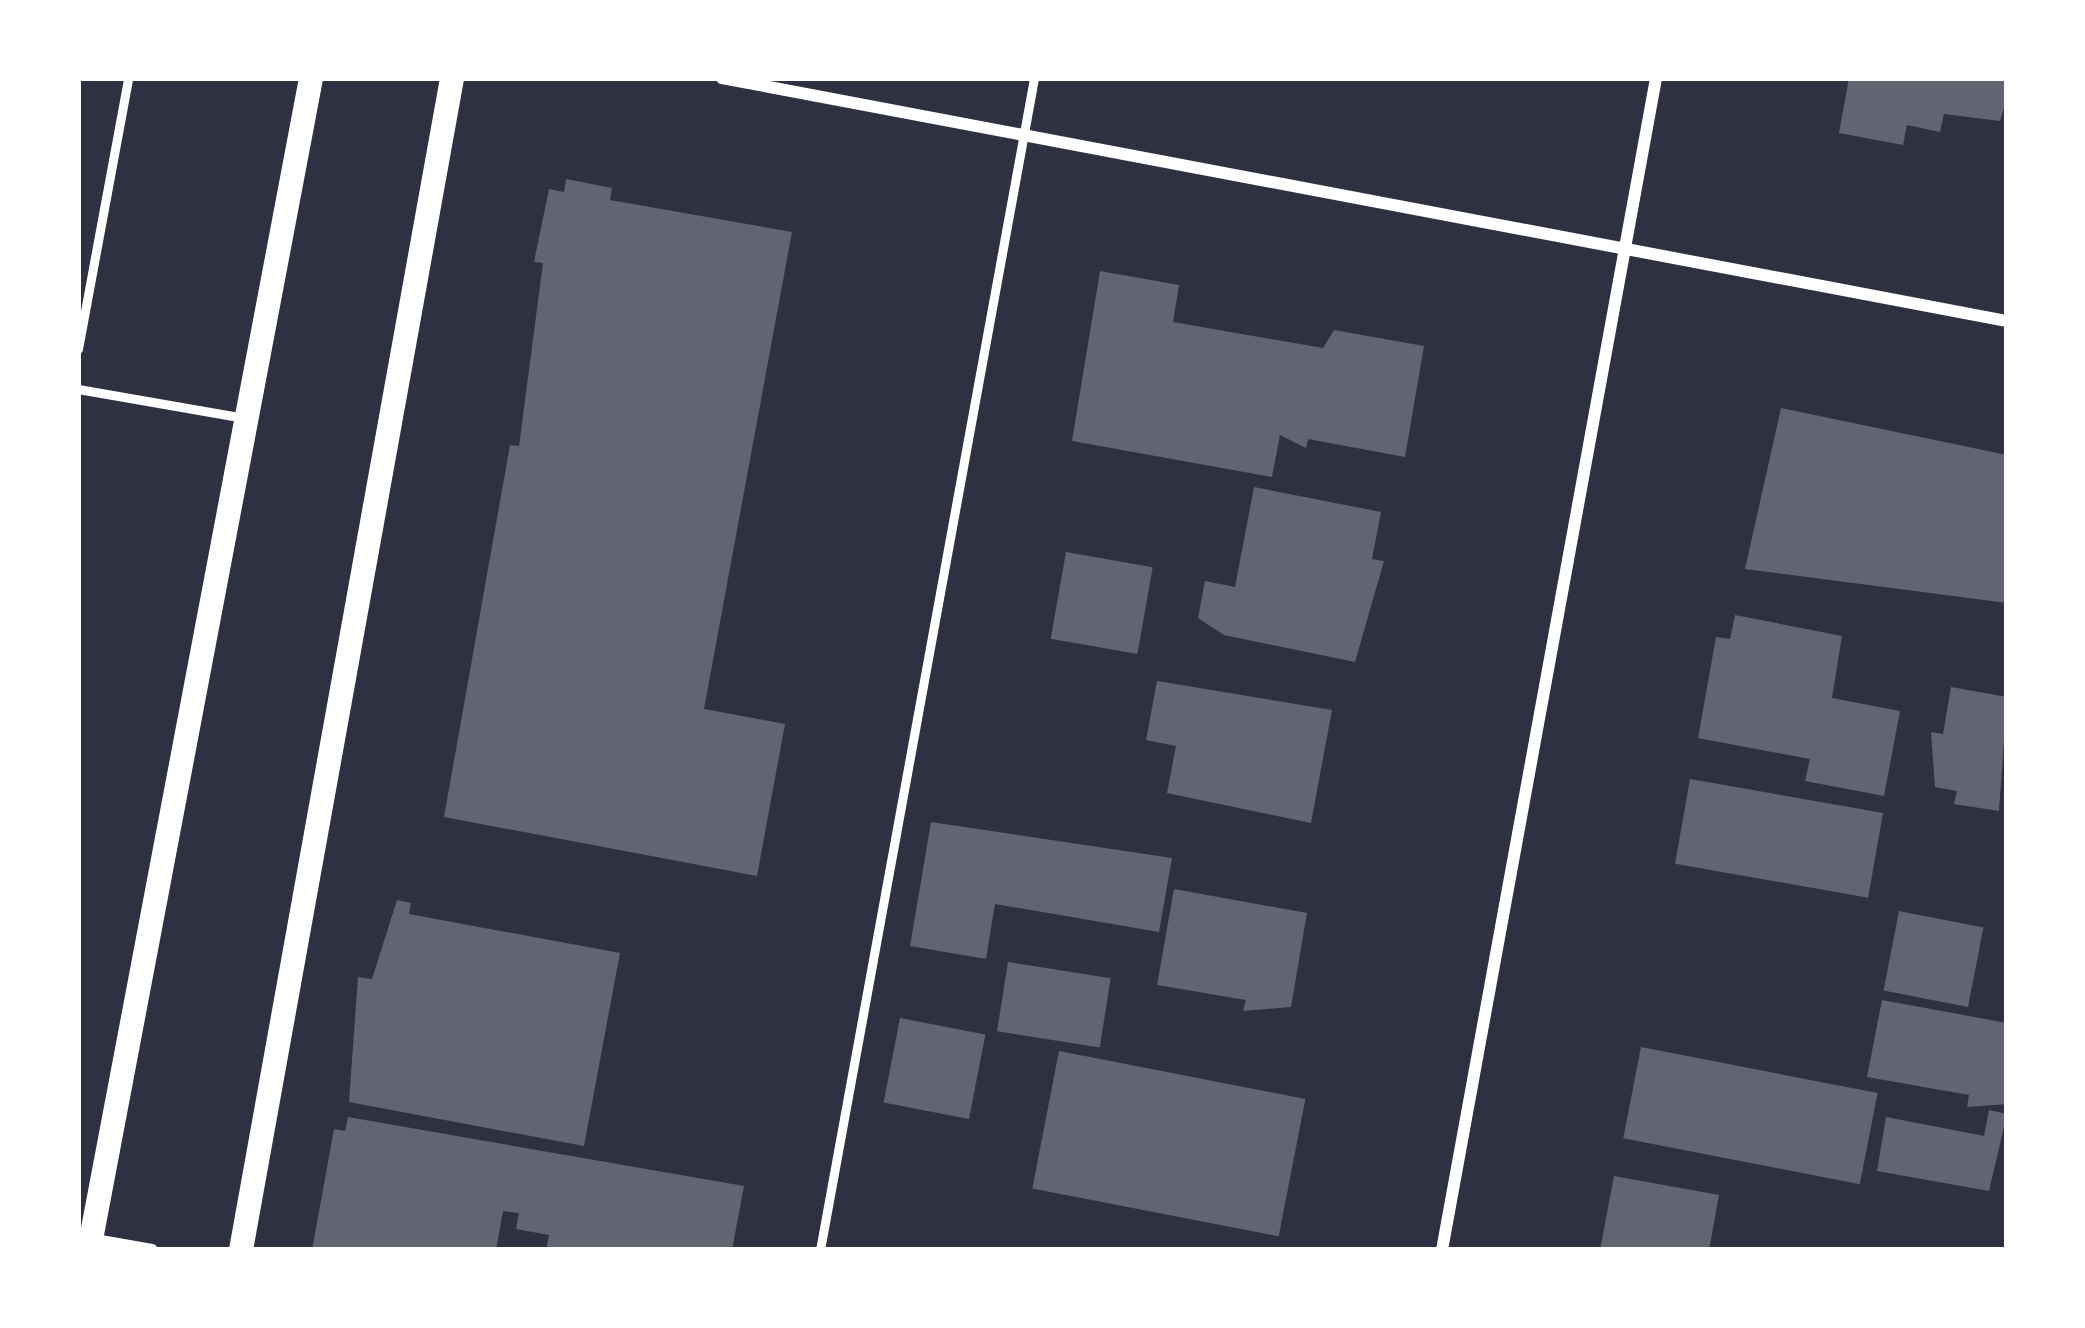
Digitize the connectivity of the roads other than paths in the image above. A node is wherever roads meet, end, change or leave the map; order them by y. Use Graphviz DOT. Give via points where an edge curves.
graph roads {
  1 [pos="128,78"];
  2 [pos="311,78"];
  3 [pos="452,78"];
  4 [pos="722,78"];
  5 [pos="1034,78"];
  6 [pos="1656,78"];
  7 [pos="1024,135"];
  8 [pos="1625,248"];
  9 [pos="2007,321"];
  10 [pos="78,349"];
  11 [pos="78,389"];
  12 [pos="244,418"];
  13 [pos="86,1242"];
  14 [pos="152,1250"];
  15 [pos="241,1250"];
  16 [pos="820,1250"];
  17 [pos="1442,1250"];
  1 -- 10 [label="lane"];
  2 -- 12 [label="main road"];
  3 -- 15 [label="main road"];
  4 -- 7 [label="street"];
  5 -- 7 [label="lane"];
  6 -- 8 [label="street"];
  7 -- 8 [label="street"];
  7 -- 16 [label="lane"];
  8 -- 9 [label="street"];
  8 -- 17 [label="street"];
  11 -- 12 [label="lane"];
  12 -- 13 [label="main road"];
  13 -- 14 [label="street"];
}
